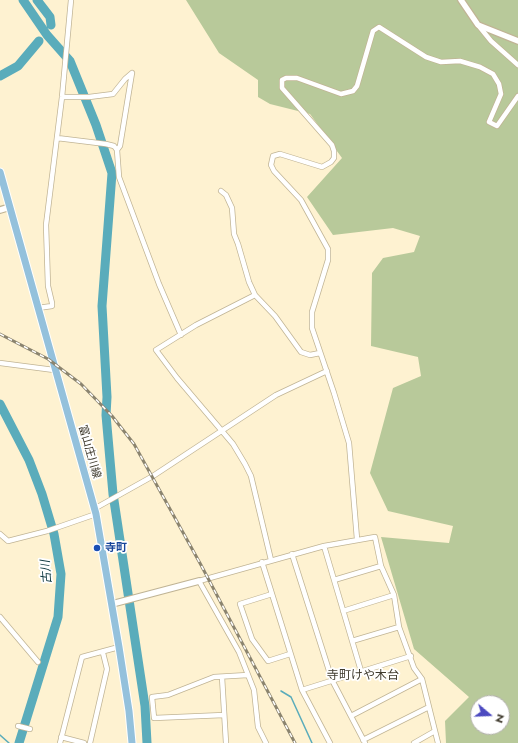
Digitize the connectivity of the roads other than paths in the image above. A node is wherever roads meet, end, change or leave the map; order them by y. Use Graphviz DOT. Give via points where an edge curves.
graph roads {
  1 [pos="71,0"];
  2 [pos="461,0"];
  3 [pos="478,25"];
  4 [pos="518,41"];
  5 [pos="518,65"];
  6 [pos="62,96"];
  7 [pos="518,96"];
  8 [pos="57,138"];
  9 [pos="117,150"];
  10 [pos="0,172"];
  11 [pos="221,191"];
  12 [pos="10,207"];
  13 [pos="0,210"];
  14 [pos="255,295"];
  15 [pos="38,308"];
  16 [pos="180,335"];
  17 [pos="320,353"];
  18 [pos="0,362"];
  19 [pos="54,370"];
  20 [pos="327,371"];
  21 [pos="222,432"];
  22 [pos="95,512"];
  23 [pos="0,534"];
  24 [pos="357,539"];
  25 [pos="324,546"];
  26 [pos="292,554"];
  27 [pos="271,560"];
  28 [pos="262,562"];
  29 [pos="381,566"];
  30 [pos="334,580"];
  31 [pos="199,581"];
  32 [pos="272,594"];
  33 [pos="394,595"];
  34 [pos="112,604"];
  35 [pos="343,611"];
  36 [pos="0,617"];
  37 [pos="399,627"];
  38 [pos="352,641"];
  39 [pos="120,647"];
  40 [pos="103,653"];
  41 [pos="290,654"];
  42 [pos="411,656"];
  43 [pos="38,662"];
  44 [pos="361,671"];
  45 [pos="248,675"];
  46 [pos="222,677"];
  47 [pos="422,679"];
  48 [pos="332,680"];
  49 [pos="302,690"];
  50 [pos="429,707"];
  51 [pos="224,715"];
  52 [pos="351,716"];
  53 [pos="18,726"];
  54 [pos="30,729"];
  55 [pos="436,731"];
  56 [pos="61,737"];
  57 [pos="364,741"];
  58 [pos="60,743"];
  59 [pos="84,743"];
  60 [pos="90,743"];
  61 [pos="132,743"];
  62 [pos="226,743"];
  63 [pos="266,743"];
  64 [pos="330,743"];
  65 [pos="414,743"];
  66 [pos="438,743"];
  1 -- 6 [label="street"];
  2 -- 3 [label="street"];
  3 -- 4 [label="street"];
  3 -- 5 [label="street" via="490,41"];
  6 -- 8 [label="street"];
  6 -- 9 [label="street" via="80,98 113,94 132,74 120,146"];
  7 -- 17 [label="street" via="497,126 489,122 501,94 493,74 460,61 441,62 426,57 379,27 373,31 357,86 352,91 341,94 297,78 282,80 282,88 332,145 334,151 334,158 322,167 280,154 273,156 271,165 302,200 328,249 328,260 311,320"];
  8 -- 9 [label="street" via="106,144 114,146"];
  8 -- 15 [label="street" via="46,225 48,286 52,306"];
  9 -- 16 [label="street" via="119,177"];
  10 -- 12 [label="main road, 富山庄川線"];
  11 -- 14 [label="street" via="226,195 232,208 234,234 248,282"];
  12 -- 13 [label="street"];
  12 -- 15 [label="main road, 富山庄川線"];
  14 -- 16 [label="street"];
  14 -- 17 [label="street" via="275,316 301,352 310,355"];
  15 -- 19 [label="main road, 富山庄川線"];
  16 -- 21 [label="street" via="156,350"];
  17 -- 20 [label="street"];
  18 -- 19 [label="street"];
  19 -- 22 [label="main road, 富山庄川線"];
  20 -- 21 [label="street" via="276,395"];
  20 -- 24 [label="street" via="349,443"];
  21 -- 22 [label="street"];
  21 -- 27 [label="street" via="251,476"];
  22 -- 23 [label="street" via="58,528 8,541"];
  22 -- 34 [label="main road, 富山庄川線"];
  24 -- 25 [label="street"];
  24 -- 29 [label="street" via="375,537"];
  25 -- 26 [label="street"];
  25 -- 30 [label="street"];
  26 -- 27 [label="street"];
  26 -- 48 [label="street"];
  27 -- 28 [label="street"];
  28 -- 31 [label="street"];
  28 -- 32 [label="street"];
  29 -- 30 [label="street"];
  29 -- 33 [label="street"];
  30 -- 35 [label="street"];
  31 -- 34 [label="street"];
  31 -- 45 [label="street" via="239,652"];
  32 -- 41 [label="street"];
  32 -- 41 [label="street" via="240,604 252,639 268,661"];
  33 -- 35 [label="street"];
  33 -- 37 [label="street"];
  34 -- 39 [label="main road, 富山庄川線"];
  35 -- 38 [label="street"];
  36 -- 43 [label="street"];
  37 -- 38 [label="street"];
  37 -- 42 [label="street"];
  38 -- 44 [label="street"];
  39 -- 40 [label="street"];
  39 -- 61 [label="main road, 富山庄川線"];
  40 -- 56 [label="street" via="82,657"];
  40 -- 60 [label="street" via="107,669"];
  41 -- 49 [label="street"];
  42 -- 44 [label="street"];
  42 -- 47 [label="street" via="414,668"];
  44 -- 48 [label="street"];
  45 -- 46 [label="street"];
  45 -- 63 [label="street" via="254,690 258,727"];
  46 -- 51 [label="street"];
  46 -- 51 [label="street" via="214,677 168,695 152,696 154,718"];
  47 -- 50 [label="street"];
  47 -- 52 [label="street"];
  48 -- 49 [label="street"];
  48 -- 52 [label="street"];
  49 -- 64 [label="street"];
  50 -- 55 [label="street"];
  50 -- 57 [label="street"];
  51 -- 62 [label="street"];
  52 -- 57 [label="street"];
  53 -- 54 [label="street"];
  55 -- 65 [label="street"];
  55 -- 66 [label="street"];
  56 -- 58 [label="street"];
  56 -- 59 [label="street"];
}
